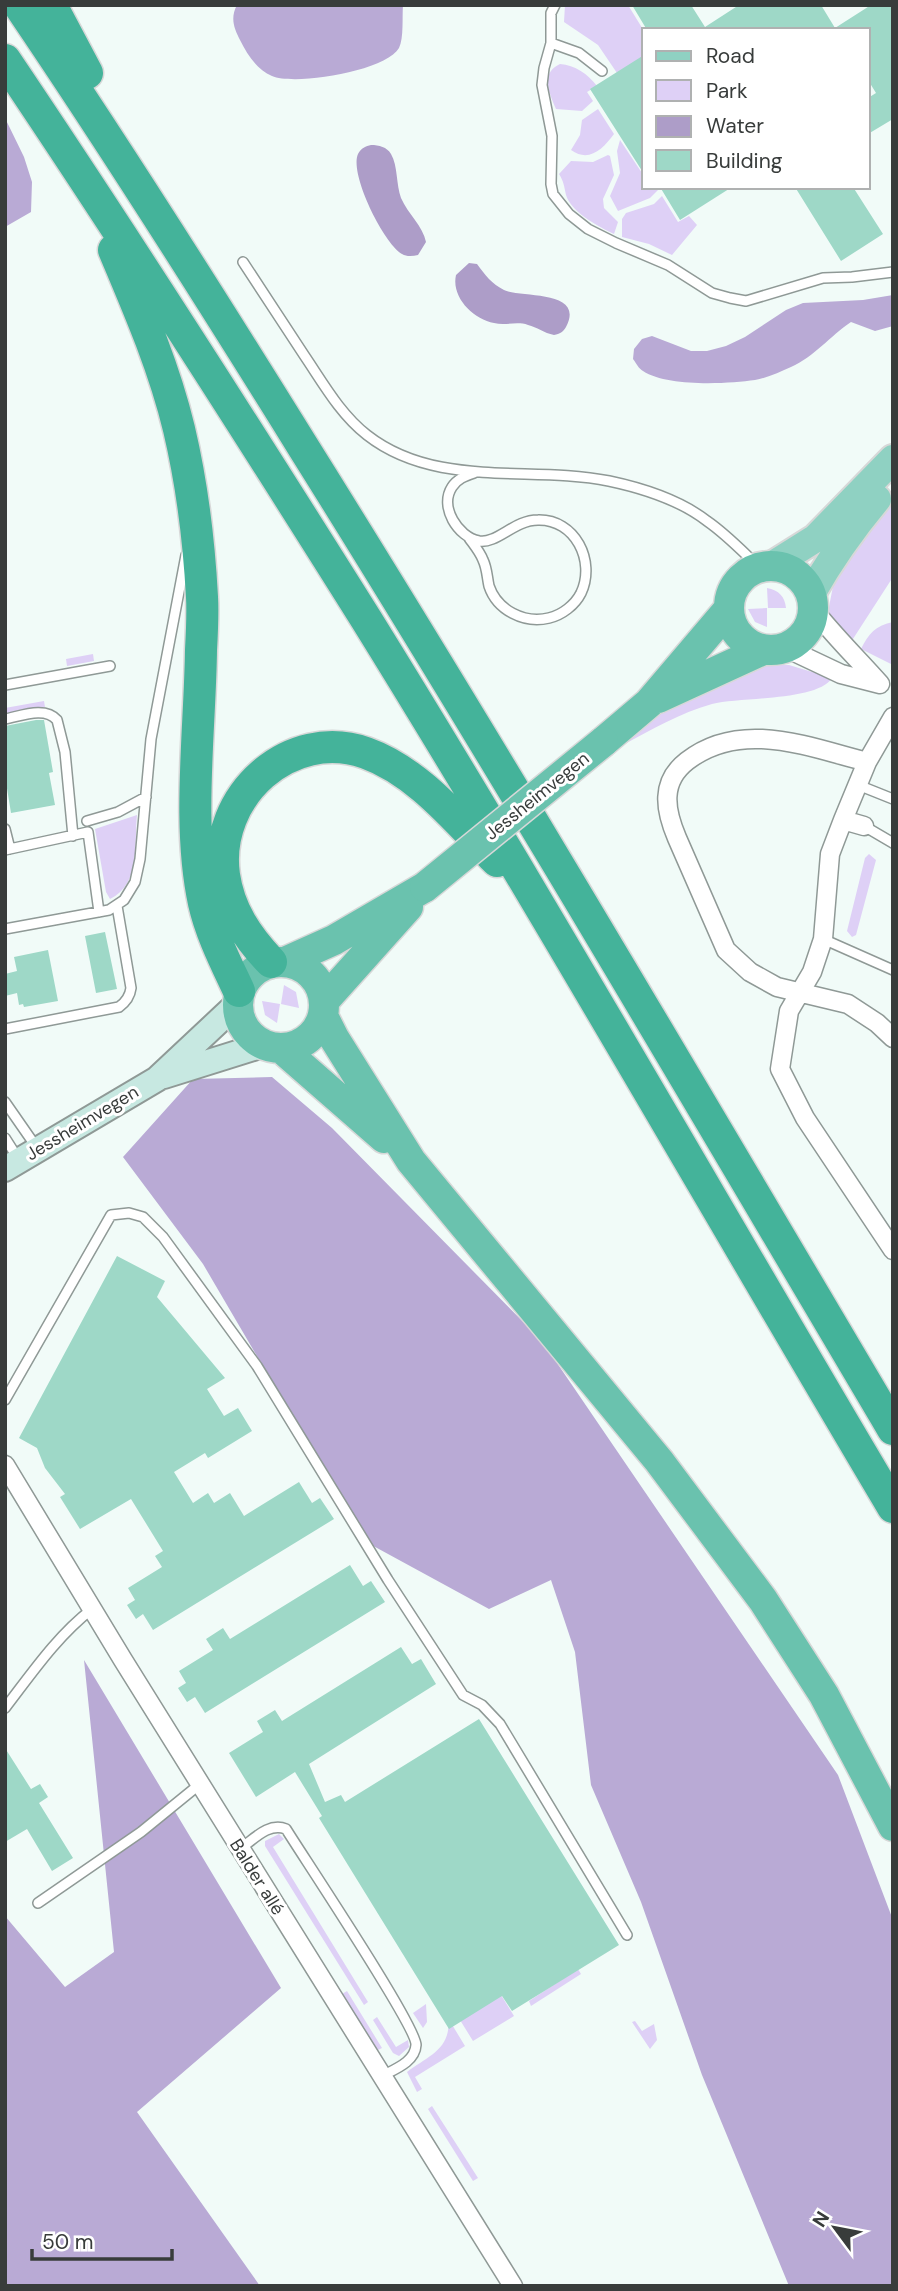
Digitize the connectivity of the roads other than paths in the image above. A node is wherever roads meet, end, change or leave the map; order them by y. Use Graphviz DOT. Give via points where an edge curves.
graph roads {
  1 [pos="19,5"];
  2 [pos="51,5"];
  3 [pos="555,5"];
  4 [pos="551,43"];
  5 [pos="5,60"];
  6 [pos="601,71"];
  7 [pos="116,149"];
  8 [pos="83,177"];
  9 [pos="243,262"];
  10 [pos="893,272"];
  11 [pos="893,458"];
  12 [pos="475,473"];
  13 [pos="893,481"];
  14 [pos="194,515"];
  15 [pos="468,538"];
  16 [pos="766,566"];
  17 [pos="812,602"];
  18 [pos="728,610"];
  19 [pos="775,649"];
  20 [pos="110,666"];
  21 [pos="5,685"];
  22 [pos="886,690"];
  23 [pos="649,703"];
  24 [pos="893,717"];
  25 [pos="5,719"];
  26 [pos="867,762"];
  27 [pos="858,785"];
  28 [pos="146,797"];
  29 [pos="893,799"];
  30 [pos="843,820"];
  31 [pos="87,821"];
  32 [pos="864,827"];
  33 [pos="5,829"];
  34 [pos="74,836"];
  35 [pos="893,843"];
  36 [pos="8,849"];
  37 [pos="425,887"];
  38 [pos="537,904"];
  39 [pos="117,906"];
  40 [pos="99,912"];
  41 [pos="5,929"];
  42 [pos="823,939"];
  43 [pos="278,962"];
  44 [pos="893,970"];
  45 [pos="800,992"];
  46 [pos="238,998"];
  47 [pos="323,1009"];
  48 [pos="5,1029"];
  49 [pos="893,1038"];
  50 [pos="272,1046"];
  51 [pos="157,1079"];
  52 [pos="5,1102"];
  53 [pos="5,1138"];
  54 [pos="411,1161"];
  55 [pos="15,1163"];
  56 [pos="893,1250"];
  57 [pos="5,1400"];
  58 [pos="893,1429"];
  59 [pos="5,1465"];
  60 [pos="893,1507"];
  61 [pos="92,1609"];
  62 [pos="5,1708"];
  63 [pos="201,1784"];
  64 [pos="893,1826"];
  65 [pos="240,1849"];
  66 [pos="38,1903"];
  67 [pos="627,1935"];
  68 [pos="382,2077"];
  69 [pos="513,2286"];
  1 -- 7 [label="highway"];
  2 -- 7 [label="highway" via="98,92"];
  3 -- 4 [label="lane"];
  4 -- 6 [label="lane" via="579,53"];
  4 -- 10 [label="lane" via="542,85 552,136 553,194 589,229 668,265 712,293 746,301 823,278"];
  5 -- 8 [label="highway"];
  7 -- 58 [label="highway" via="512,785"];
  8 -- 14 [label="highway" via="149,334 179,430"];
  8 -- 38 [label="highway" via="367,621"];
  9 -- 12 [label="lane" via="331,397 359,428 409,458"];
  11 -- 16 [label="main road" via="816,538"];
  12 -- 15 [label="lane" via="457,481 448,497 455,524"];
  12 -- 16 [label="lane" via="576,477 645,491 706,520"];
  13 -- 17 [label="main road" via="827,567"];
  14 -- 28 [label="lane" via="155,714"];
  14 -- 46 [label="highway" via="202,599 196,815 199,863 205,904"];
  15 -- 15 [label="lane" via="484,562 495,598 520,617 555,617 570,607 582,590 587,570 583,550 574,536 552,522 523,522 487,541"];
  16 -- 17 [label="highway" via="796,574"];
  16 -- 18 [label="highway" via="746,573 736,584"];
  17 -- 19 [label="highway" via="810,625 800,639"];
  17 -- 22 [label="street" via="832,634"];
  18 -- 19 [label="highway" via="738,636 750,645"];
  18 -- 23 [label="highway, Jessheimvegen"];
  19 -- 22 [label="street"];
  19 -- 23 [label="highway, Jessheimvegen"];
  20 -- 21 [label="lane"];
  23 -- 37 [label="highway, Jessheimvegen, bridge"];
  24 -- 26 [label="street"];
  25 -- 34 [label="lane" via="44,712 54,716 65,752"];
  26 -- 27 [label="street"];
  26 -- 45 [label="street" via="803,744 734,739 692,758 678,769 667,790 670,820 726,950 750,972 777,987"];
  27 -- 29 [label="lane"];
  27 -- 30 [label="street"];
  28 -- 31 [label="lane"];
  28 -- 39 [label="lane" via="139,872 131,892"];
  30 -- 32 [label="street"];
  30 -- 42 [label="street" via="830,854"];
  32 -- 35 [label="lane"];
  33 -- 36 [label="lane"];
  34 -- 36 [label="lane"];
  34 -- 40 [label="lane" via="88,832"];
  37 -- 43 [label="highway, Jessheimvegen" via="334,940"];
  37 -- 47 [label="highway, Jessheimvegen"];
  38 -- 43 [label="highway" via="403,772 364,752 309,749 264,771 238,804 226,840 224,873 232,907 248,936"];
  38 -- 60 [label="highway"];
  39 -- 40 [label="lane"];
  39 -- 48 [label="lane" via="131,988 123,1004"];
  40 -- 41 [label="lane"];
  42 -- 44 [label="lane"];
  42 -- 45 [label="street"];
  43 -- 46 [label="highway" via="257,968 246,978"];
  43 -- 47 [label="highway" via="297,964 316,979"];
  45 -- 49 [label="street" via="848,1004"];
  45 -- 56 [label="street" via="789,1011 780,1069 805,1118"];
  46 -- 50 [label="highway" via="244,1028"];
  46 -- 51 [label="main road, Jessheimvegen"];
  47 -- 50 [label="highway" via="317,1029 307,1039 295,1046"];
  47 -- 54 [label="highway" via="334,1038"];
  50 -- 51 [label="main road, Jessheimvegen"];
  50 -- 54 [label="highway"];
  51 -- 55 [label="main road, Jessheimvegen"];
  52 -- 55 [label="lane"];
  53 -- 55 [label="lane"];
  54 -- 64 [label="highway" via="733,1557 824,1695"];
  57 -- 67 [label="lane" via="111,1215 143,1217 163,1237 257,1366 463,1695 482,1705 500,1724"];
  59 -- 61 [label="street, Balder allé"];
  61 -- 62 [label="lane" via="46,1653"];
  61 -- 63 [label="street, Balder allé"];
  63 -- 65 [label="street, Balder allé"];
  63 -- 66 [label="lane"];
  65 -- 68 [label="street, Balder allé"];
  65 -- 68 [label="lane" via="270,1828 286,1829 391,1996 415,2037 416,2048 412,2057"];
  68 -- 69 [label="street, Balder allé"];
}
